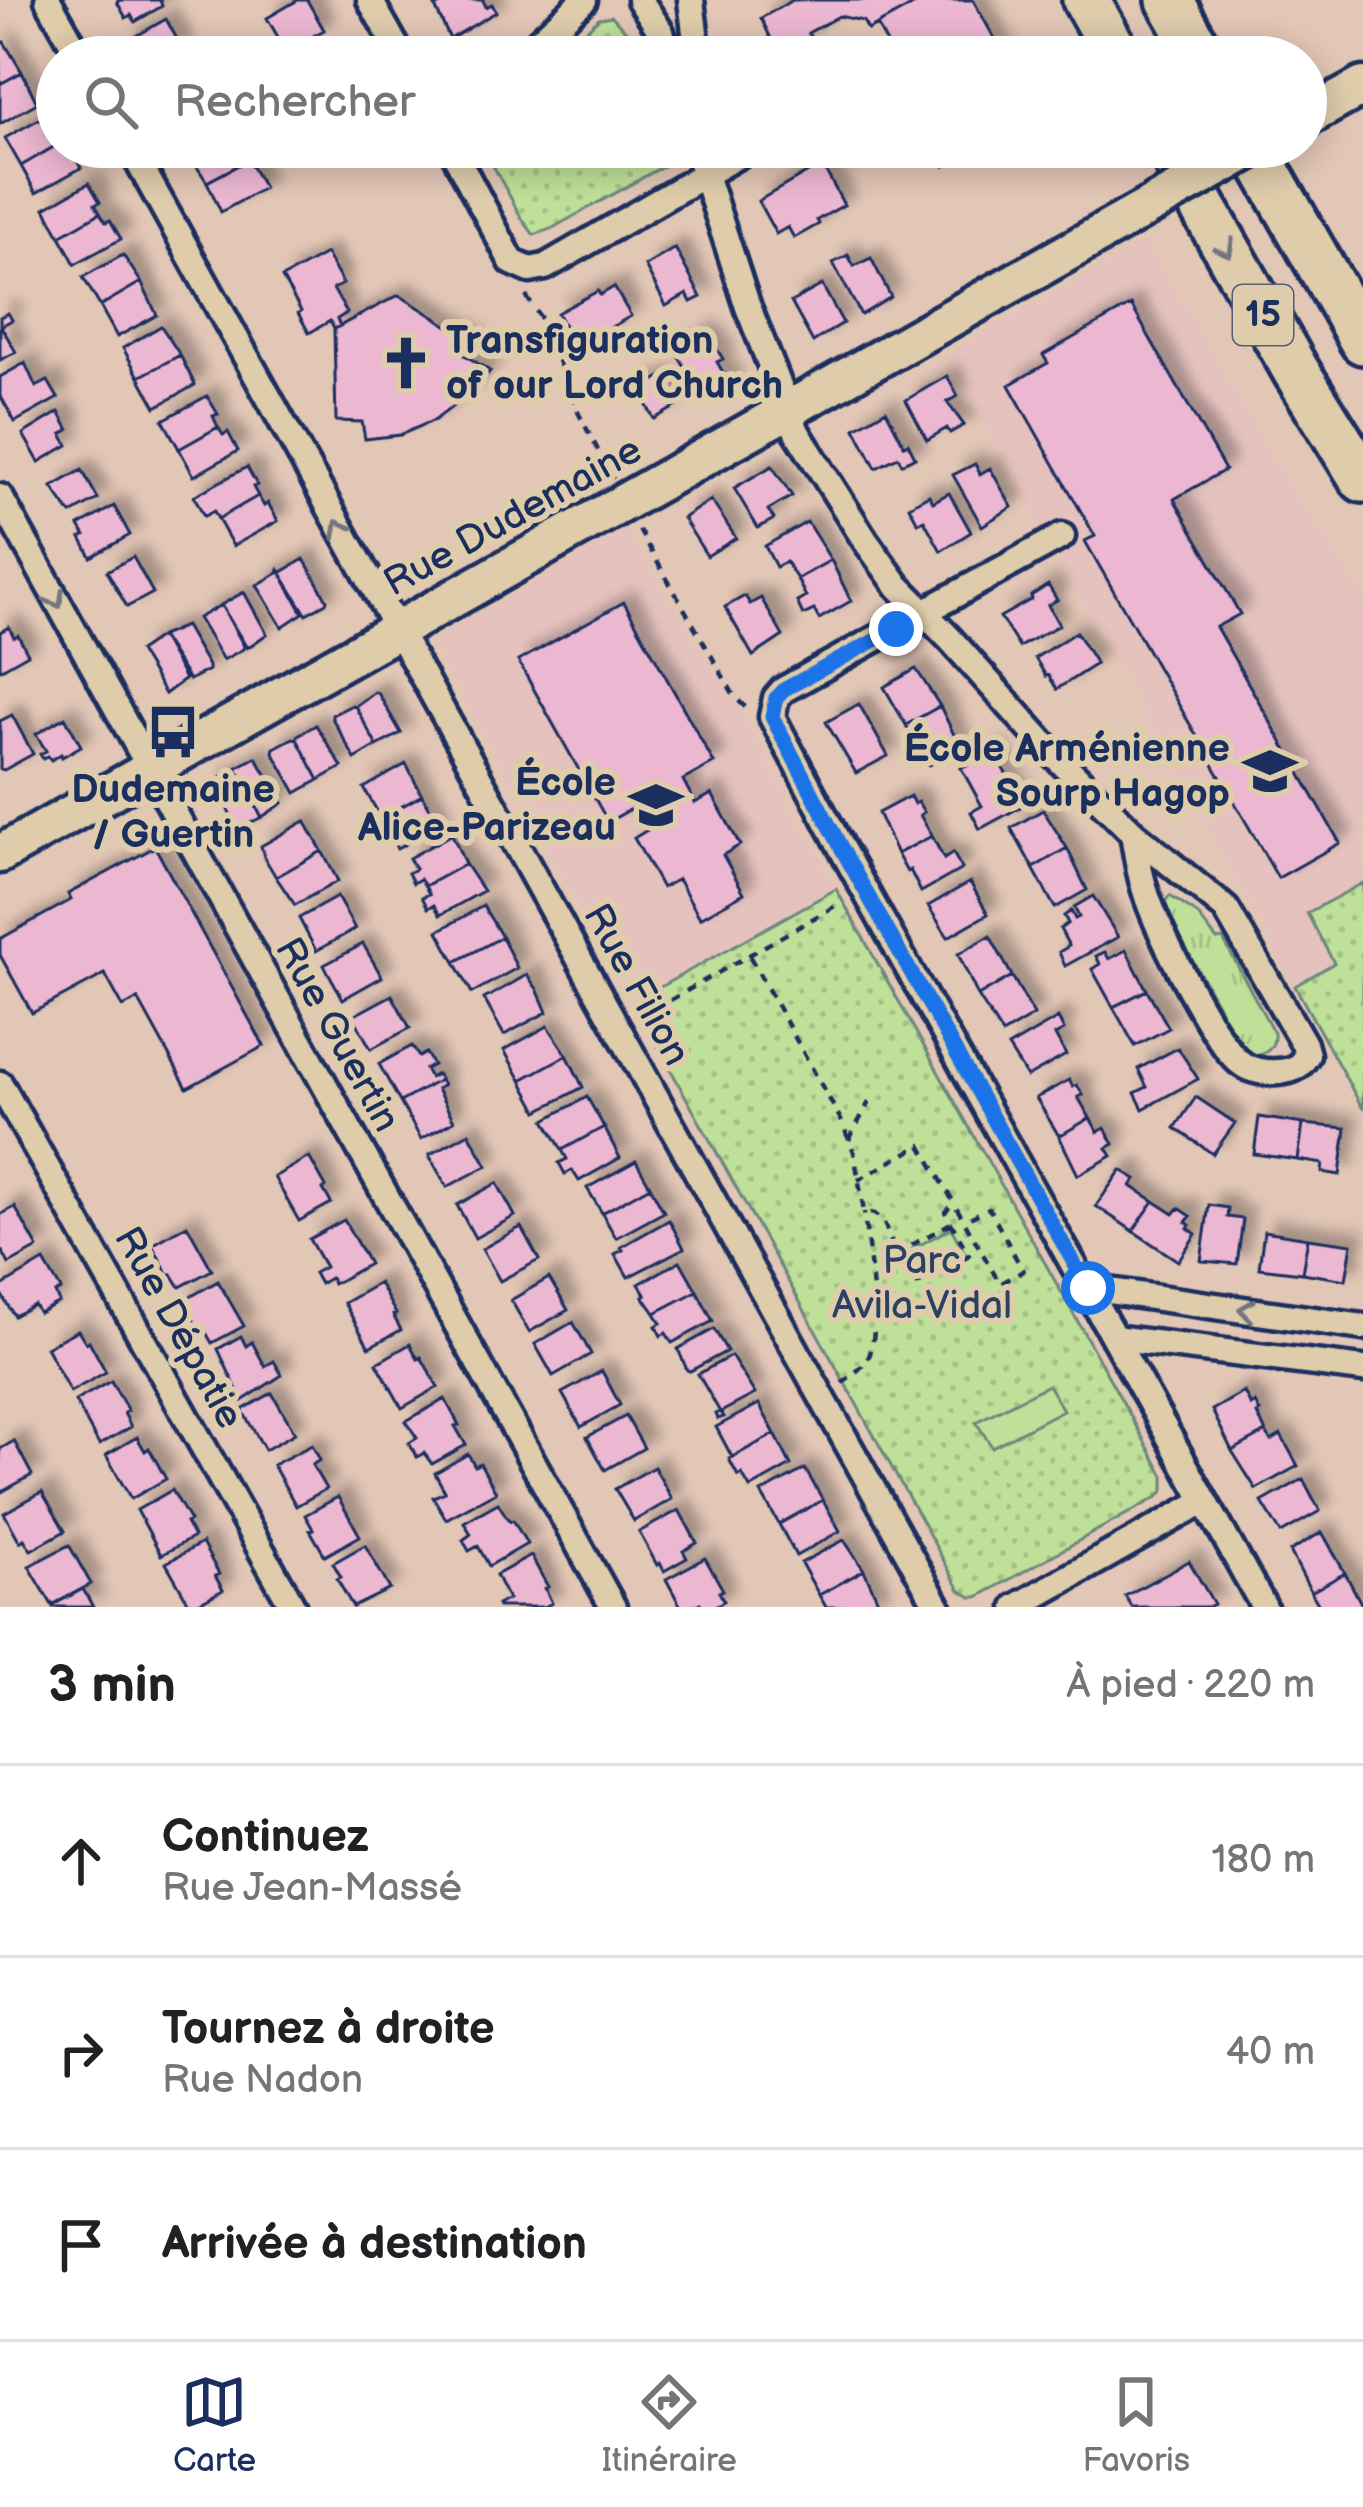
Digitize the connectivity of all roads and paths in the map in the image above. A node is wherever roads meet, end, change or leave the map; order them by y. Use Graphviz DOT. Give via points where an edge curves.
graph roads {
  1 [pos="48,0"];
  2 [pos="370,0"];
  3 [pos="584,0"];
  4 [pos="640,0"];
  5 [pos="691,0"];
  6 [pos="1086,0"];
  7 [pos="1170,0"];
  8 [pos="68,36"];
  9 [pos="390,36"];
  10 [pos="544,36"];
  11 [pos="662,36"];
  12 [pos="695,36"];
  13 [pos="1106,36"];
  14 [pos="1190,36"];
  15 [pos="1363,86"];
  16 [pos="1327,106"];
  17 [pos="142,168"];
  18 [pos="462,168"];
  19 [pos="701,168"];
  20 [pos="717,168"];
  21 [pos="1181,168"];
  22 [pos="1217,168"];
  23 [pos="1266,168"];
  24 [pos="704,176"];
  25 [pos="526,296"];
  26 [pos="1363,341"];
  27 [pos="790,410"];
  28 [pos="1363,479"];
  29 [pos="616,484"];
  30 [pos="0,497"];
  31 [pos="634,522"];
  32 [pos="1062,536"];
  33 [pos="924,613"];
  34 [pos="396,630"];
  35 [pos="746,708"];
  36 [pos="150,770"];
  37 [pos="1133,833"];
  38 [pos="0,854"];
  39 [pos="846,900"];
  40 [pos="750,957"];
  41 [pos="639,1018"];
  42 [pos="0,1084"];
  43 [pos="869,1102"];
  44 [pos="849,1140"];
  45 [pos="859,1180"];
  46 [pos="953,1202"];
  47 [pos="863,1212"];
  48 [pos="964,1221"];
  49 [pos="951,1223"];
  50 [pos="896,1254"];
  51 [pos="1088,1288"];
  52 [pos="1363,1327"];
  53 [pos="1114,1338"];
  54 [pos="1363,1370"];
  55 [pos="842,1383"];
  56 [pos="1204,1501"];
  57 [pos="293,1607"];
  58 [pos="613,1607"];
  59 [pos="938,1607"];
  60 [pos="1016,1607"];
  61 [pos="1264,1607"];
  1 -- 8 [label="street"];
  2 -- 9 [label="street"];
  3 -- 10 [label="street"];
  4 -- 11 [label="street"];
  5 -- 12 [label="street"];
  6 -- 13 [label="highway"];
  7 -- 14 [label="highway"];
  15 -- 16 [label="street"];
  34 -- 17 [label="street, Rue Filion, one-way"];
  18 -- 24 [label="street" via="512,262 530,270"];
  19 -- 24 [label="street"];
  20 -- 24 [label="street"];
  21 -- 28 [label="highway, 15, one-way"];
  22 -- 27 [label="street, Rue Dudemaine, bridge"];
  23 -- 26 [label="highway, 15"];
  24 -- 27 [label="street"];
  25 -- 29 [label="path"];
  27 -- 33 [label="street" via="838,501"];
  27 -- 34 [label="street, Rue Dudemaine"];
  30 -- 36 [label="street, Rue Guertin, one-way"];
  31 -- 35 [label="path"];
  32 -- 33 [label="street"];
  33 -- 37 [label="street"];
  33 -- 51 [label="street" via="783,690 772,717"];
  34 -- 36 [label="street, Rue Dudemaine"];
  34 -- 59 [label="street, Rue Filion"];
  36 -- 38 [label="street, Rue Dudemaine"];
  36 -- 58 [label="street, Rue Guertin"];
  37 -- 37 [label="street" via="1150,907 1212,1029 1243,1066 1291,1071 1306,1054 1304,1044 1226,909"];
  39 -- 40 [label="path"];
  40 -- 41 [label="path"];
  40 -- 44 [label="path"];
  42 -- 57 [label="street, Rue Dépatie"];
  43 -- 44 [label="path"];
  44 -- 45 [label="path"];
  45 -- 46 [label="path" via="921,1145"];
  45 -- 47 [label="path"];
  46 -- 48 [label="path"];
  46 -- 49 [label="path" via="945,1212"];
  47 -- 50 [label="path" via="884,1222"];
  47 -- 55 [label="path" via="872,1347"];
  48 -- 48 [label="path" via="1000,1284 1023,1271 988,1208"];
  49 -- 50 [label="path"];
  49 -- 50 [label="path" via="969,1256 914,1286"];
  52 -- 51 [label="street, one-way"];
  51 -- 53 [label="street"];
  53 -- 54 [label="street"];
  53 -- 56 [label="street"];
  56 -- 60 [label="street"];
  56 -- 61 [label="street"];
}
